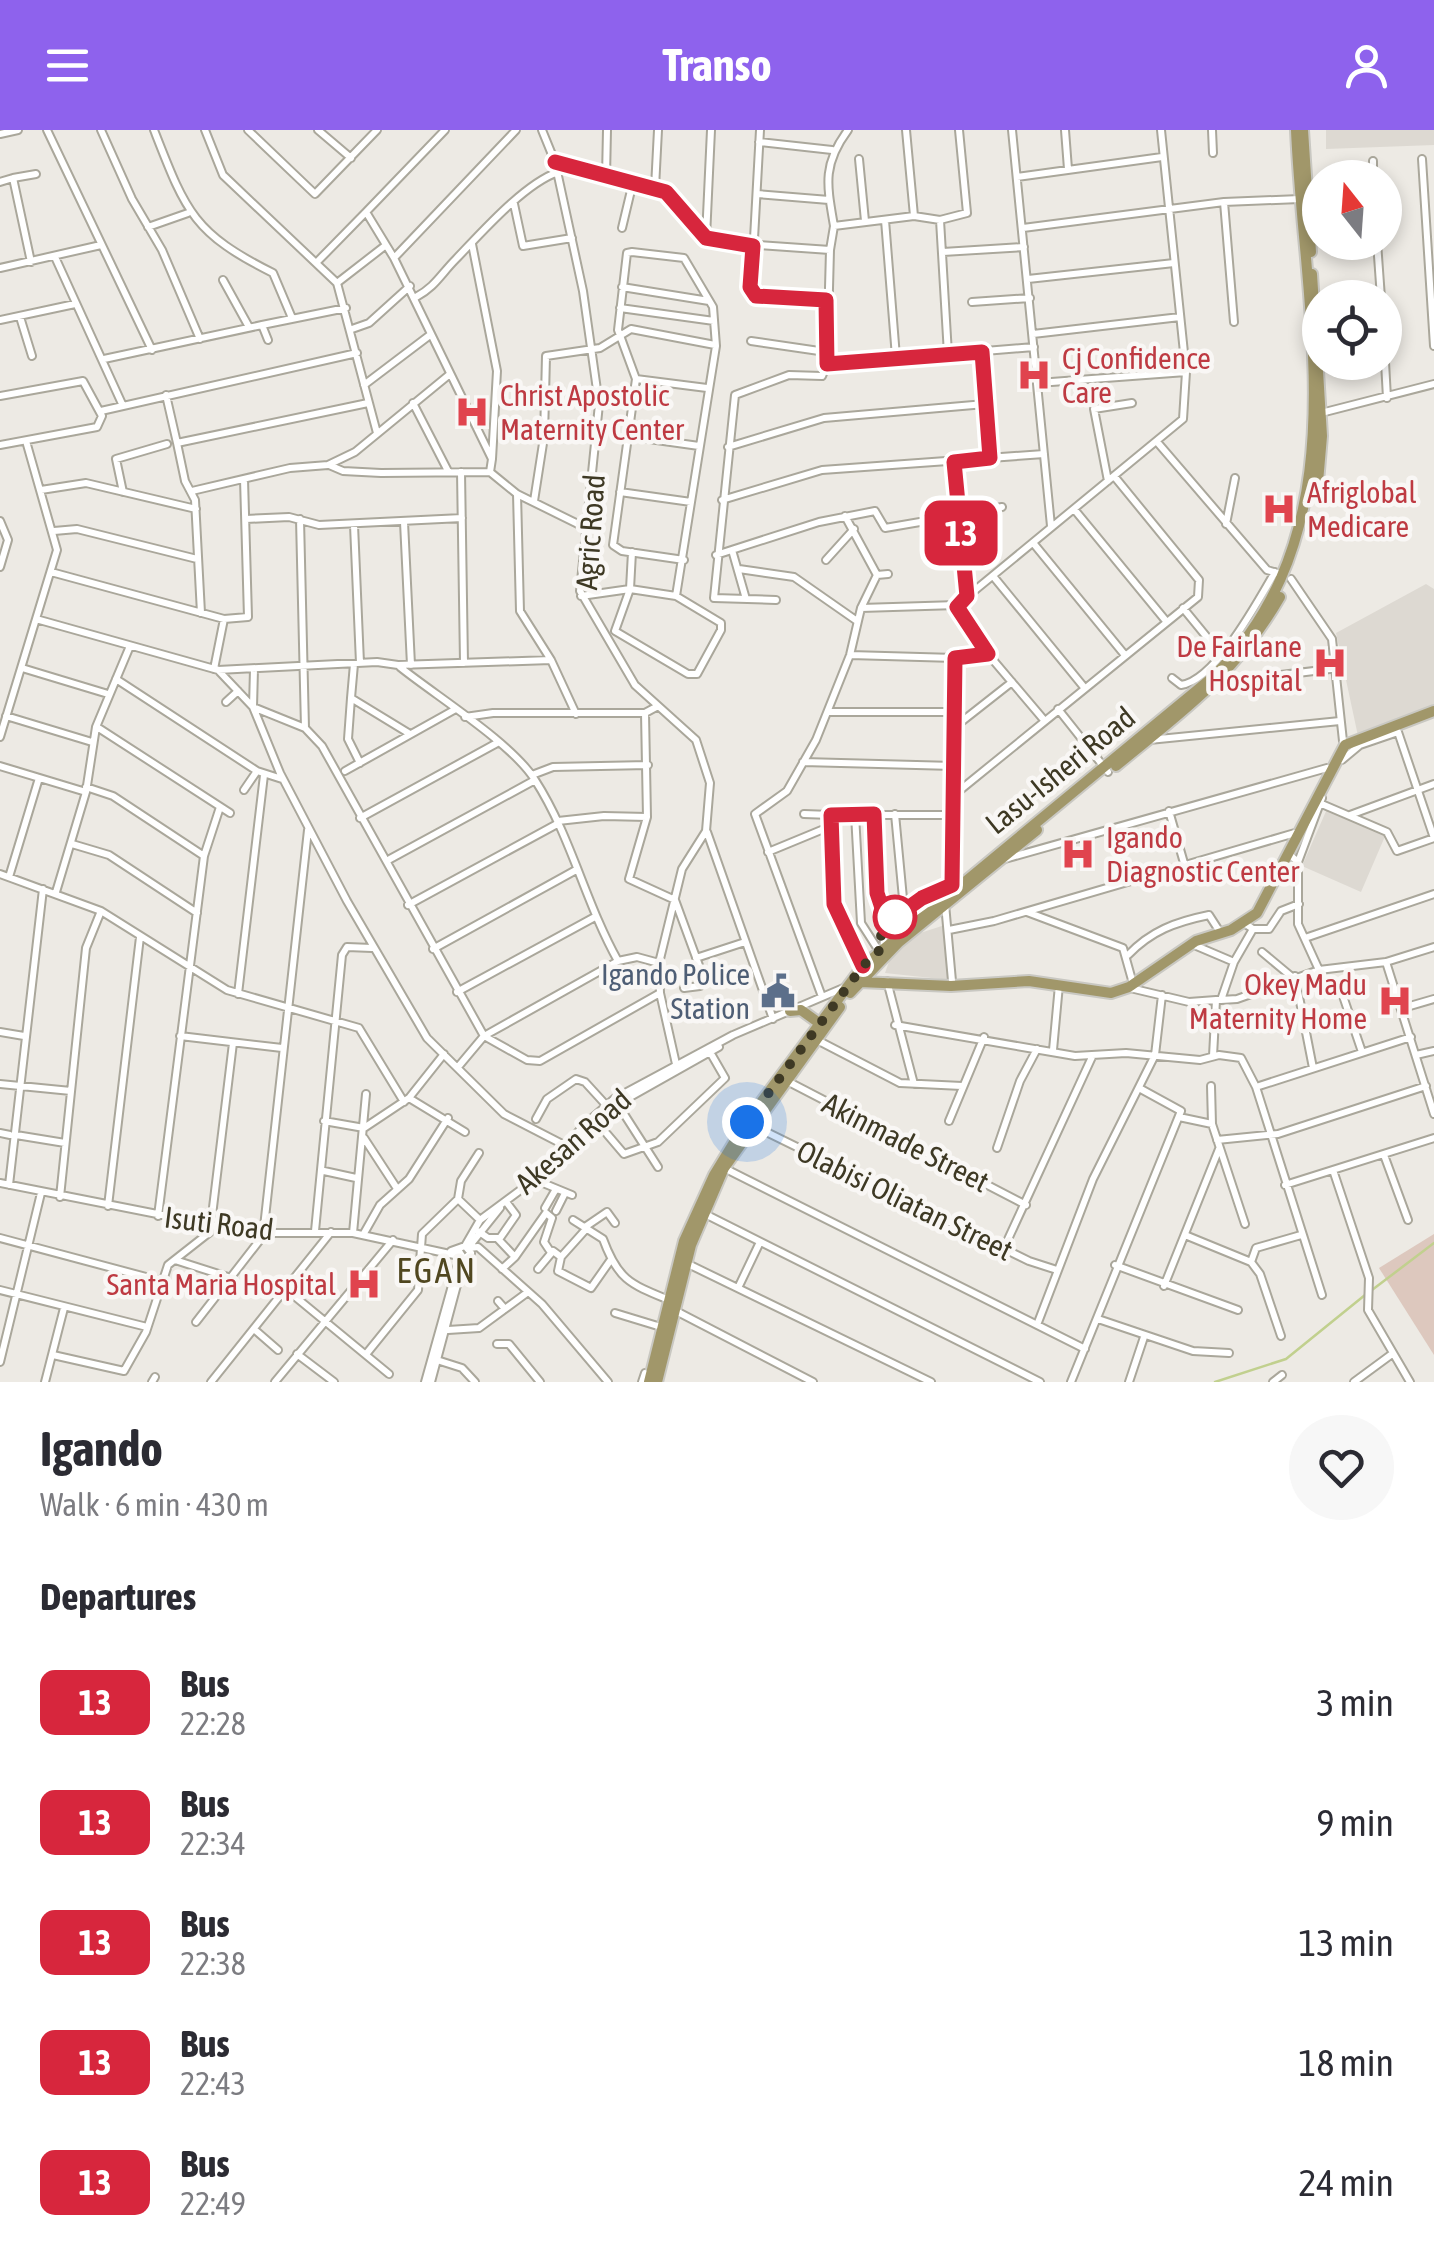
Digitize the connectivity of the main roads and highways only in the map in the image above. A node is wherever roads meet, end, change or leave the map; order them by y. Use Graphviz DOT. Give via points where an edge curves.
graph roads {
  1 [pos="1300,130"];
  2 [pos="1284,575"];
  3 [pos="1434,708"];
  4 [pos="1333,767"];
  5 [pos="1106,769"];
  6 [pos="1300,837"];
  7 [pos="868,967"];
  8 [pos="855,984"];
  9 [pos="1130,984"];
  10 [pos="790,1011"];
  11 [pos="819,1023"];
  12 [pos="672,1305"];
  13 [pos="645,1379"];
  14 [pos="657,1382"];
  1 -- 2 [label="main road, Lasu-Isheri Road" via="1313,459 1305,517"];
  1 -- 2 [label="main road, Lasu-Isheri Road" via="1321,413 1314,504"];
  2 -- 5 [label="main road, Lasu-Isheri Road" via="1225,659"];
  2 -- 5 [label="main road, Lasu-Isheri Road" via="1254,642 1225,675"];
  3 -- 4 [label="main road" via="1397,729 1346,744"];
  3 -- 4 [label="main road" via="1344,740"];
  4 -- 6 [label="main road"];
  4 -- 6 [label="main road"];
  5 -- 7 [label="main road, Lasu-Isheri Road"];
  5 -- 7 [label="main road, Lasu-Isheri Road" via="952,887"];
  6 -- 9 [label="main road" via="1259,902 1239,921 1192,938"];
  6 -- 9 [label="main road" via="1294,859 1248,926 1194,945"];
  7 -- 8 [label="main road, Lasu-Isheri Road"];
  7 -- 9 [label="main road" via="888,976 952,981 1029,976 1110,988"];
  8 -- 9 [label="main road" via="1020,981 1111,994"];
  8 -- 11 [label="main road, Lasu-Isheri Road"];
  8 -- 12 [label="main road, Lasu-Isheri Road" via="724,1168"];
  10 -- 11 [label="main road" via="801,1010"];
  11 -- 12 [label="main road, Lasu-Isheri Road" via="714,1175 690,1226"];
  12 -- 13 [label="main road, Lasu-Isheri Road"];
  12 -- 14 [label="main road, Lasu-Isheri Road"];
}
